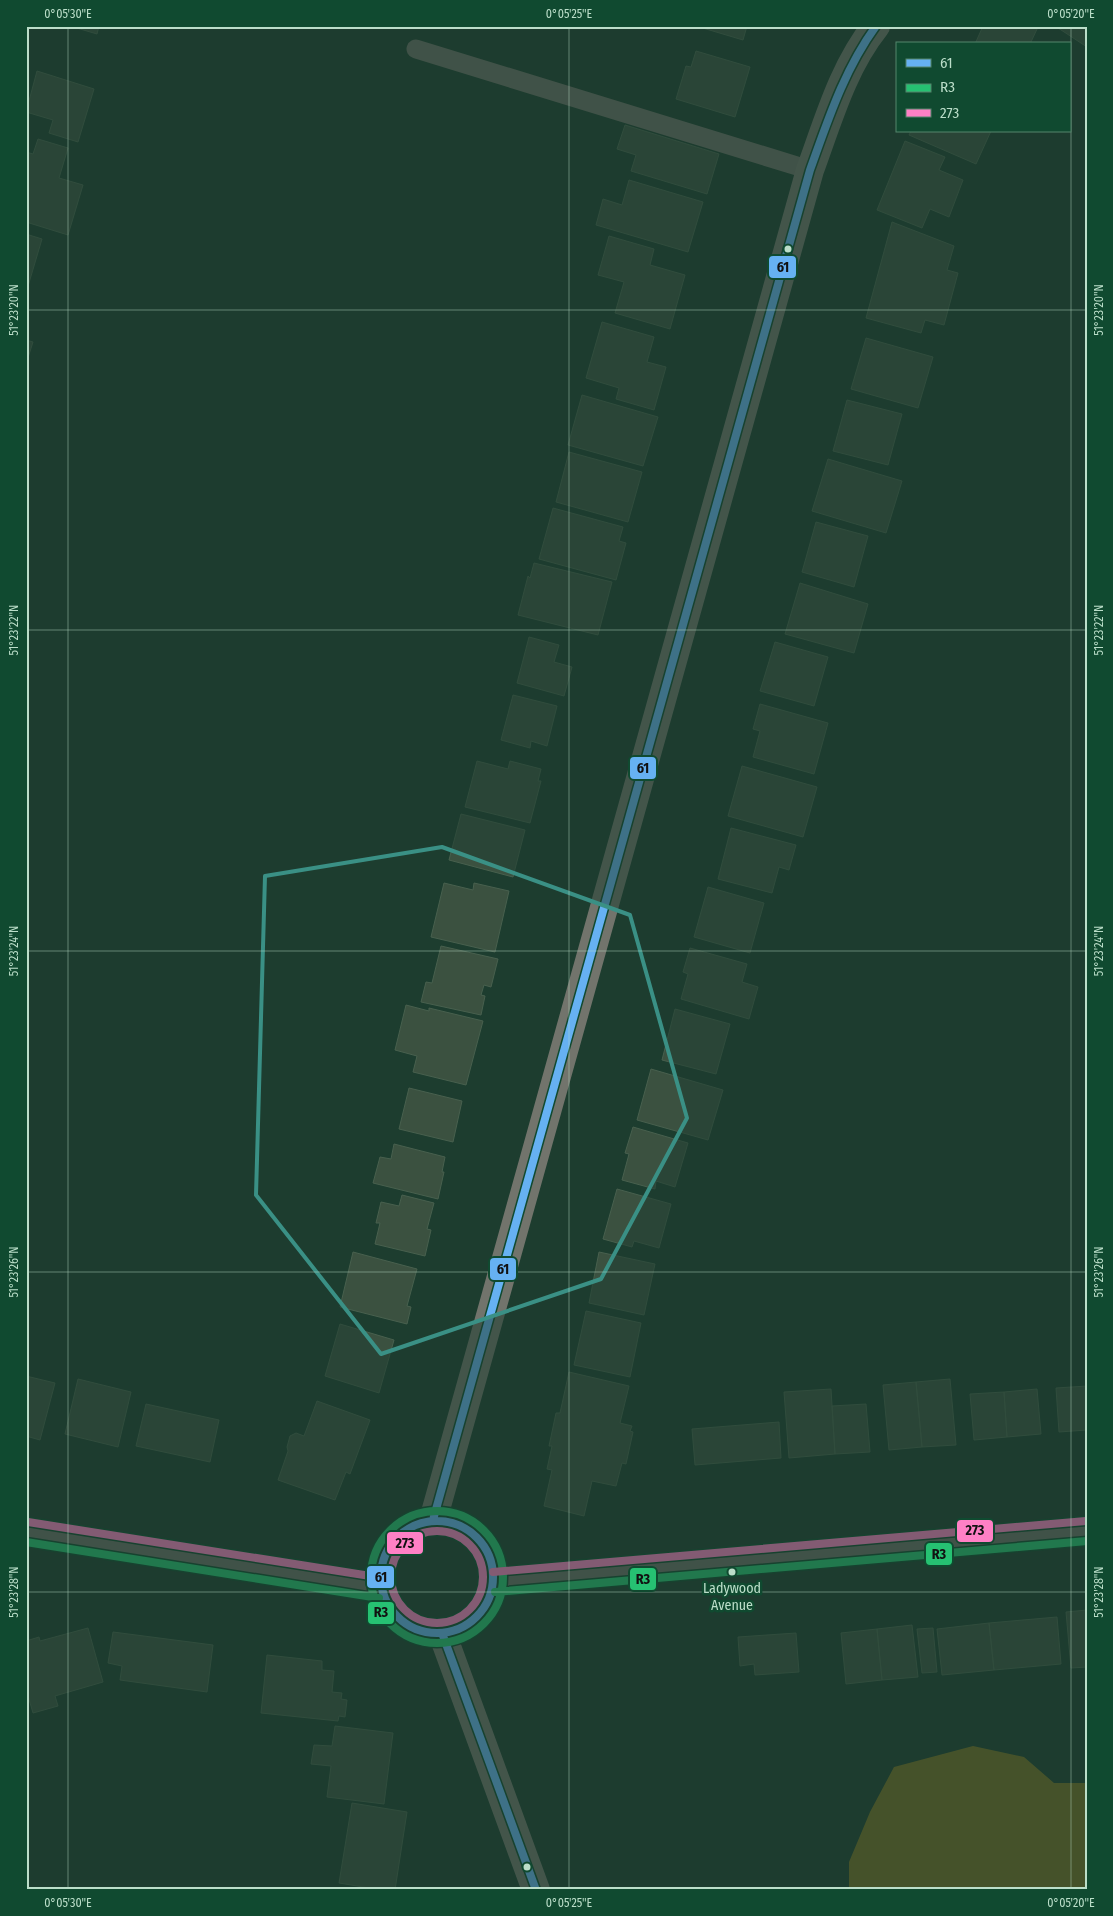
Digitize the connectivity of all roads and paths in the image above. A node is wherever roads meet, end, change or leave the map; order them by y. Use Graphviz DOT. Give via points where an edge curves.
graph roads {
  1 [pos="876,26"];
  2 [pos="416,49"];
  3 [pos="810,170"];
  4 [pos="432,1520"];
  5 [pos="1087,1531"];
  6 [pos="26,1532"];
  7 [pos="494,1582"];
  8 [pos="380,1588"];
  9 [pos="442,1633"];
  10 [pos="536,1890"];
  1 -- 3 [label="main road" via="863,43 834,103"];
  2 -- 3 [label="lane"];
  3 -- 4 [label="main road"];
  4 -- 7 [label="main road" via="452,1522 470,1531 484,1545 492,1563"];
  4 -- 8 [label="main road" via="399,1534 387,1549 380,1568"];
  5 -- 7 [label="street"];
  6 -- 8 [label="street"];
  7 -- 9 [label="main road" via="488,1601 477,1617 461,1629"];
  8 -- 9 [label="main road" via="390,1610 404,1624 422,1632"];
  9 -- 10 [label="main road"];
}
